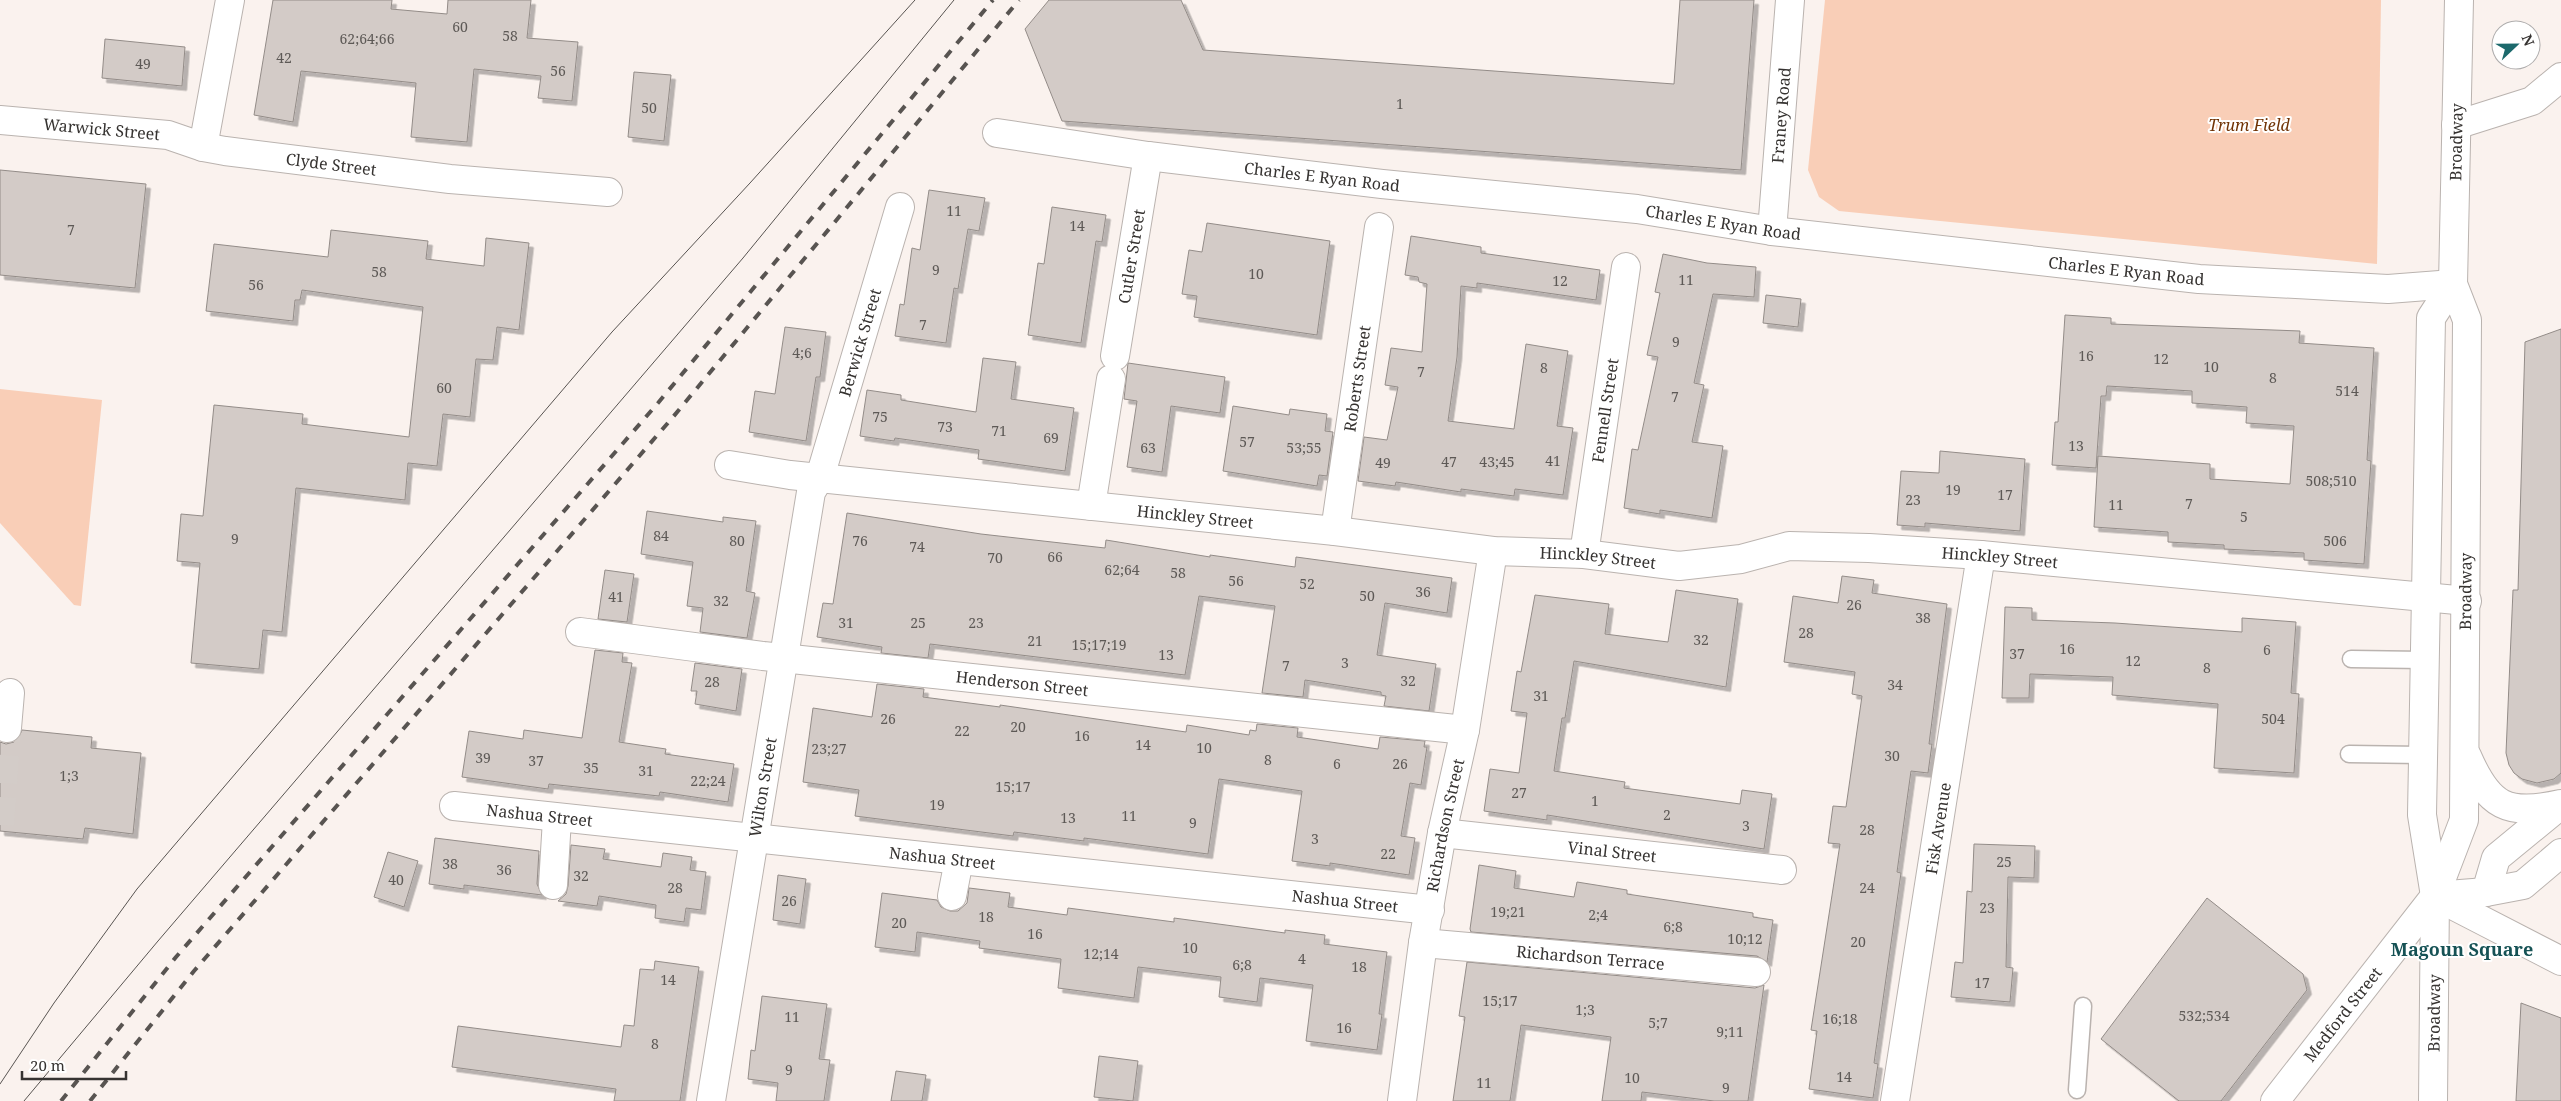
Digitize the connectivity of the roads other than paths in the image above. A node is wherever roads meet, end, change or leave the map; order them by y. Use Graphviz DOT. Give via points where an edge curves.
graph roads {
  1 [pos="230,0"];
  2 [pos="1790,0"];
  3 [pos="2459,0"];
  4 [pos="2561,77"];
  5 [pos="0,120"];
  6 [pos="2456,125"];
  7 [pos="997,133"];
  8 [pos="203,147"];
  9 [pos="1148,156"];
  10 [pos="608,192"];
  11 [pos="900,207"];
  12 [pos="1379,227"];
  13 [pos="1772,231"];
  14 [pos="1626,267"];
  15 [pos="2453,284"];
  16 [pos="729,465"];
  17 [pos="820,477"];
  18 [pos="1090,506"];
  19 [pos="1335,531"];
  20 [pos="1493,551"];
  21 [pos="1584,554"];
  22 [pos="1981,556"];
  23 [pos="2426,596"];
  24 [pos="2467,601"];
  25 [pos="580,632"];
  26 [pos="784,658"];
  27 [pos="2351,658"];
  28 [pos="2424,660"];
  29 [pos="10,693"];
  30 [pos="7,728"];
  31 [pos="1465,730"];
  32 [pos="2349,754"];
  33 [pos="2422,755"];
  34 [pos="2466,755"];
  35 [pos="2561,805"];
  36 [pos="454,806"];
  37 [pos="557,819"];
  38 [pos="1442,833"];
  39 [pos="755,839"];
  40 [pos="2561,853"];
  41 [pos="959,860"];
  42 [pos="1782,870"];
  43 [pos="553,885"];
  44 [pos="2486,892"];
  45 [pos="952,896"];
  46 [pos="2435,896"];
  47 [pos="1430,910"];
  48 [pos="1423,943"];
  49 [pos="2561,961"];
  50 [pos="1756,972"];
  51 [pos="2083,1006"];
  52 [pos="2077,1090"];
  53 [pos="711,1101"];
  54 [pos="1402,1101"];
  55 [pos="1895,1101"];
  56 [pos="2276,1101"];
  57 [pos="2433,1101"];
  1 -- 8 [label="street"];
  2 -- 13 [label="street, Franey Road"];
  3 -- 6 [label="street, Broadway"];
  4 -- 6 [label="street" via="2532,101"];
  5 -- 8 [label="street, Warwick Street" via="168,135"];
  6 -- 15 [label="street, Broadway"];
  7 -- 9 [label="street, Charles E Ryan Road"];
  8 -- 10 [label="street, Clyde Street" via="450,179"];
  9 -- 13 [label="street, Charles E Ryan Road" via="1382,184 1637,209"];
  9 -- 18 [label="street, Cutler Street"];
  11 -- 17 [label="street, Berwick Street"];
  12 -- 19 [label="street, Roberts Street"];
  13 -- 15 [label="street, Charles E Ryan Road" via="2199,278 2388,289"];
  14 -- 21 [label="street, Fennell Street"];
  15 -- 23 [label="street, Broadway" via="2431,318"];
  15 -- 24 [label="street, Broadway" via="2467,320"];
  16 -- 17 [label="street, Hinckley Street"];
  17 -- 18 [label="street, Hinckley Street"];
  17 -- 26 [label="street, Wilton Street" via="811,492"];
  18 -- 19 [label="street, Hinckley Street"];
  19 -- 20 [label="street, Hinckley Street"];
  20 -- 21 [label="street, Hinckley Street"];
  20 -- 31 [label="street, Richardson Street"];
  21 -- 22 [label="street, Hinckley Street" via="1679,566 1741,559 1789,546"];
  22 -- 23 [label="street, Hinckley Street"];
  22 -- 55 [label="street, Fisk Avenue"];
  23 -- 24 [label="street, Hinckley Street"];
  23 -- 28 [label="street, Broadway"];
  24 -- 34 [label="street, Broadway"];
  25 -- 26 [label="street, Henderson Street"];
  26 -- 31 [label="street, Henderson Street"];
  26 -- 39 [label="street, Wilton Street"];
  27 -- 28 [label="lane"];
  28 -- 33 [label="street, Broadway"];
  29 -- 30 [label="street"];
  31 -- 38 [label="street, Richardson Street"];
  32 -- 33 [label="lane"];
  33 -- 46 [label="street, Broadway" via="2422,814"];
  34 -- 35 [label="street" via="2486,792 2506,806 2531,810"];
  34 -- 46 [label="street, Broadway" via="2464,820"];
  35 -- 44 [label="street" via="2496,858"];
  36 -- 37 [label="street, Nashua Street"];
  37 -- 39 [label="street, Nashua Street"];
  37 -- 43 [label="street"];
  38 -- 42 [label="street, Vinal Street"];
  38 -- 47 [label="street, Richardson Street"];
  39 -- 41 [label="street, Nashua Street"];
  39 -- 53 [label="street, Wilton Street"];
  40 -- 44 [label="street" via="2522,885"];
  41 -- 45 [label="street"];
  41 -- 47 [label="street, Nashua Street"];
  44 -- 46 [label="street"];
  46 -- 49 [label="street"];
  46 -- 56 [label="street, Medford Street"];
  46 -- 57 [label="street, Broadway"];
  47 -- 48 [label="street, Richardson Street"];
  48 -- 50 [label="street, Richardson Terrace"];
  48 -- 54 [label="street, Richardson Street"];
  51 -- 52 [label="lane"];
}
